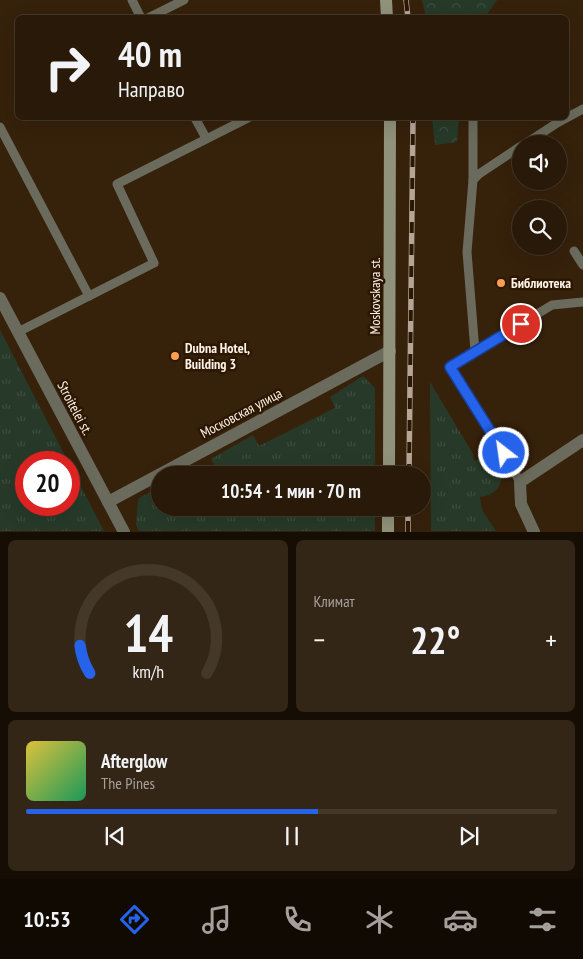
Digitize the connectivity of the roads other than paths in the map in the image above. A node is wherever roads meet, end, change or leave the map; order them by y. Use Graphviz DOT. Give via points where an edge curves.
graph roads {
  1 [pos="132,0"];
  2 [pos="184,0"];
  3 [pos="386,0"];
  4 [pos="140,15"];
  5 [pos="154,15"];
  6 [pos="387,15"];
  7 [pos="583,109"];
  8 [pos="569,117"];
  9 [pos="196,120"];
  10 [pos="244,120"];
  11 [pos="390,120"];
  12 [pos="472,120"];
  13 [pos="563,120"];
  14 [pos="0,127"];
  15 [pos="539,135"];
  16 [pos="206,138"];
  17 [pos="512,152"];
  18 [pos="473,180"];
  19 [pos="574,251"];
  20 [pos="583,265"];
  21 [pos="89,296"];
  22 [pos="0,298"];
  23 [pos="583,302"];
  24 [pos="18,332"];
  25 [pos="390,351"];
  26 [pos="475,351"];
  27 [pos="583,440"];
  28 [pos="389,466"];
  29 [pos="520,482"];
  30 [pos="108,502"];
  31 [pos="388,516"];
  32 [pos="124,532"];
  33 [pos="388,532"];
  34 [pos="534,532"];
  1 -- 4 [label="lane"];
  2 -- 5 [label="lane"];
  3 -- 6 [label="main road"];
  7 -- 8 [label="lane"];
  9 -- 16 [label="lane"];
  10 -- 16 [label="lane"];
  11 -- 25 [label="main road, Moskovskaya st."];
  12 -- 18 [label="lane"];
  13 -- 15 [label="lane"];
  14 -- 21 [label="lane"];
  16 -- 21 [label="lane" via="117,184 154,262"];
  17 -- 18 [label="lane"];
  18 -- 26 [label="lane" via="467,252"];
  19 -- 20 [label="lane"];
  21 -- 24 [label="lane"];
  22 -- 24 [label="street, Stroitelei st."];
  23 -- 26 [label="lane" via="552,305"];
  24 -- 30 [label="street, Stroitelei st."];
  25 -- 28 [label="main road, Moskovskaya st."];
  25 -- 30 [label="street, Московская улица"];
  26 -- 29 [label="lane" via="450,367"];
  27 -- 29 [label="street"];
  29 -- 34 [label="street" via="521,504"];
  30 -- 32 [label="street, Stroitelei st."];
  31 -- 33 [label="main road"];
}
